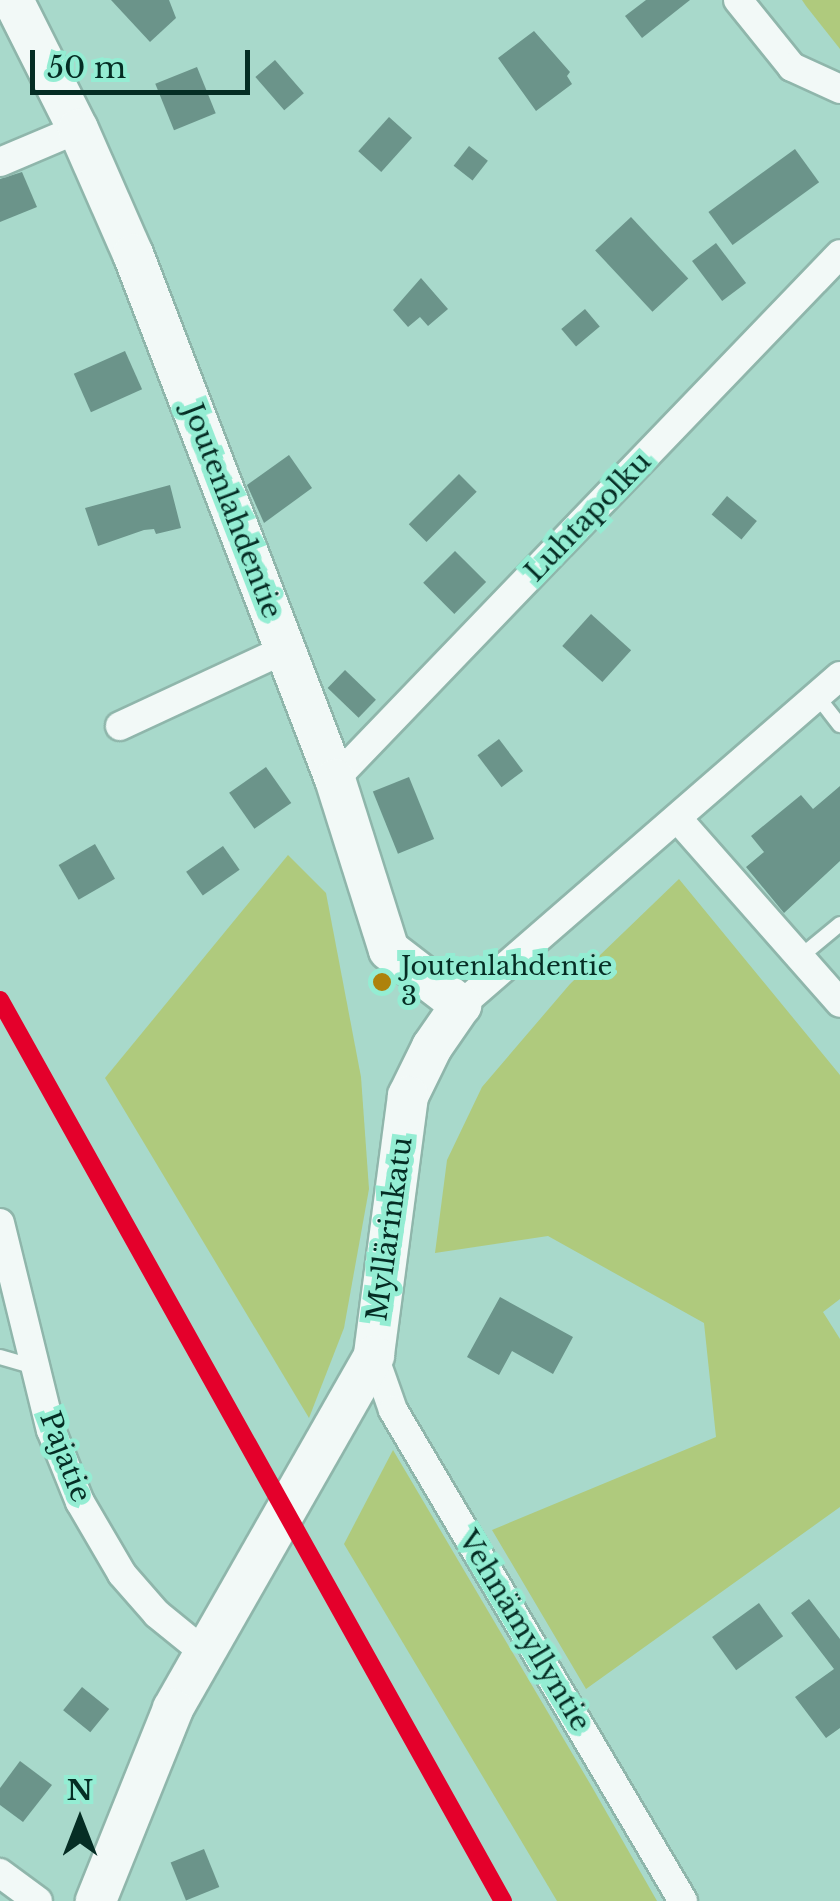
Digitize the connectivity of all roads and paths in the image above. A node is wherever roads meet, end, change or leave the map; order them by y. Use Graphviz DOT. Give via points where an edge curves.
graph roads {
  1 [pos="13,0"];
  2 [pos="738,0"];
  3 [pos="840,89"];
  4 [pos="78,130"];
  5 [pos="0,162"];
  6 [pos="840,254"];
  7 [pos="284,650"];
  8 [pos="840,676"];
  9 [pos="817,696"];
  10 [pos="840,724"];
  11 [pos="120,726"];
  12 [pos="335,779"];
  13 [pos="678,819"];
  14 [pos="840,924"];
  15 [pos="800,957"];
  16 [pos="840,1003"];
  17 [pos="461,1004"];
  18 [pos="0,1222"];
  19 [pos="374,1356"];
  20 [pos="0,1357"];
  21 [pos="36,1367"];
  22 [pos="204,1652"];
  23 [pos="0,1873"];
  24 [pos="38,1901"];
  25 [pos="96,1901"];
  26 [pos="683,1901"];
  1 -- 4 [label="street, Joutenlahdentie"];
  2 -- 3 [label="street" via="792,67"];
  4 -- 5 [label="street"];
  4 -- 7 [label="street, Joutenlahdentie" via="133,254"];
  6 -- 12 [label="street, Luhtapolku"];
  7 -- 11 [label="street"];
  7 -- 12 [label="street, Joutenlahdentie"];
  8 -- 9 [label="street, Myllärinkatu"];
  9 -- 10 [label="lane"];
  9 -- 13 [label="street, Myllärinkatu"];
  12 -- 17 [label="street, Joutenlahdentie" via="389,950"];
  13 -- 15 [label="street"];
  13 -- 17 [label="street, Myllärinkatu"];
  14 -- 15 [label="lane"];
  15 -- 16 [label="street"];
  17 -- 19 [label="street, Myllärinkatu" via="408,1096"];
  18 -- 21 [label="street, Pajatie"];
  19 -- 22 [label="street, Myllärinkatu"];
  19 -- 26 [label="street, Vehnämyllyntie" via="393,1410"];
  20 -- 21 [label="lane"];
  21 -- 22 [label="street, Pajatie" via="51,1430 80,1502 122,1574"];
  22 -- 25 [label="street, Myllärinkatu" via="173,1709"];
  23 -- 24 [label="street"];
}
